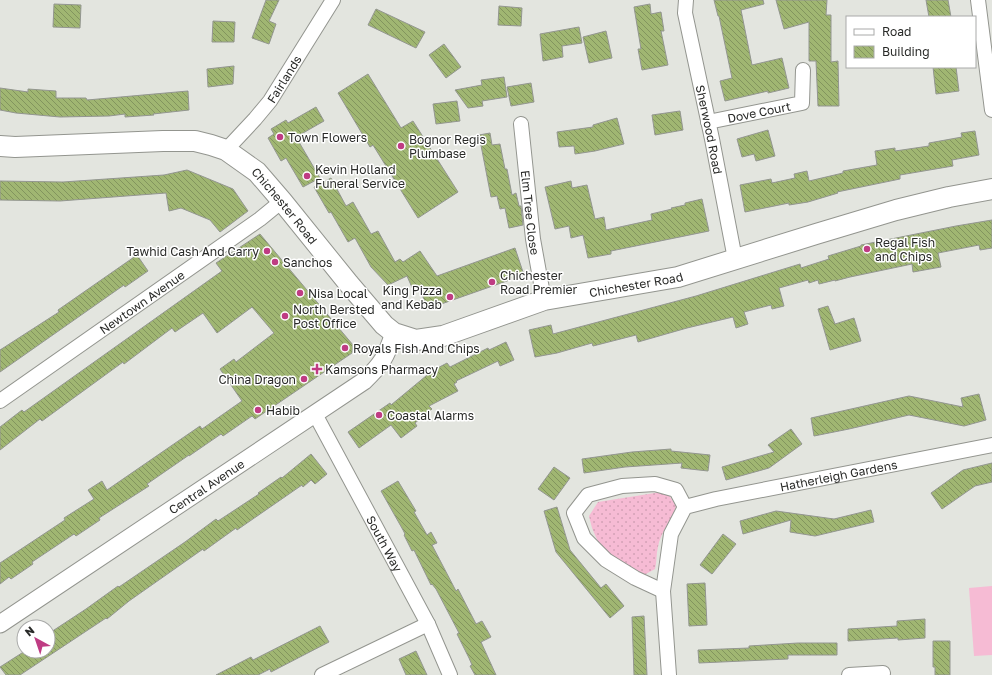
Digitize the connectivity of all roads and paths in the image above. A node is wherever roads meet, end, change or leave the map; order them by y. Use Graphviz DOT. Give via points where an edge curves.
graph roads {
  1 [pos="333,0"];
  2 [pos="686,0"];
  3 [pos="978,0"];
  4 [pos="803,70"];
  5 [pos="992,110"];
  6 [pos="708,122"];
  7 [pos="521,124"];
  8 [pos="0,146"];
  9 [pos="226,150"];
  10 [pos="992,189"];
  11 [pos="282,201"];
  12 [pos="735,259"];
  13 [pos="544,300"];
  14 [pos="394,333"];
  15 [pos="0,401"];
  16 [pos="315,414"];
  17 [pos="992,445"];
  18 [pos="685,507"];
  19 [pos="663,591"];
  20 [pos="0,624"];
  21 [pos="428,624"];
  22 [pos="883,674"];
  23 [pos="322,675"];
  24 [pos="450,675"];
  25 [pos="669,675"];
  26 [pos="850,675"];
  1 -- 9 [label="street, Fairlands" via="270,101"];
  2 -- 6 [label="street, Sherwood Road" via="685,13"];
  3 -- 5 [label="street"];
  4 -- 6 [label="street, Dove Court" via="802,103"];
  6 -- 12 [label="street, Sherwood Road"];
  7 -- 13 [label="street, Elm Tree Close" via="533,239"];
  8 -- 9 [label="main road, Chichester Road" via="195,141"];
  9 -- 11 [label="main road, Chichester Road" via="257,172"];
  10 -- 12 [label="main road, Chichester Road" via="896,210"];
  11 -- 14 [label="main road, Chichester Road" via="375,315"];
  11 -- 15 [label="street, Newtown Avenue"];
  12 -- 13 [label="main road, Chichester Road" via="678,277"];
  13 -- 14 [label="main road, Chichester Road" via="443,336 416,340"];
  14 -- 16 [label="street, Central Avenue" via="379,367 364,381"];
  16 -- 20 [label="street, Central Avenue"];
  16 -- 21 [label="street, South Way"];
  17 -- 18 [label="street, Hatherleigh Gardens"];
  18 -- 19 [label="street" via="671,534"];
  18 -- 19 [label="street" via="676,490 655,484 622,486 588,495 574,513 584,538 606,560"];
  19 -- 25 [label="street"];
  21 -- 23 [label="street"];
  21 -- 24 [label="street, South Way"];
  22 -- 26 [label="street"];
}
